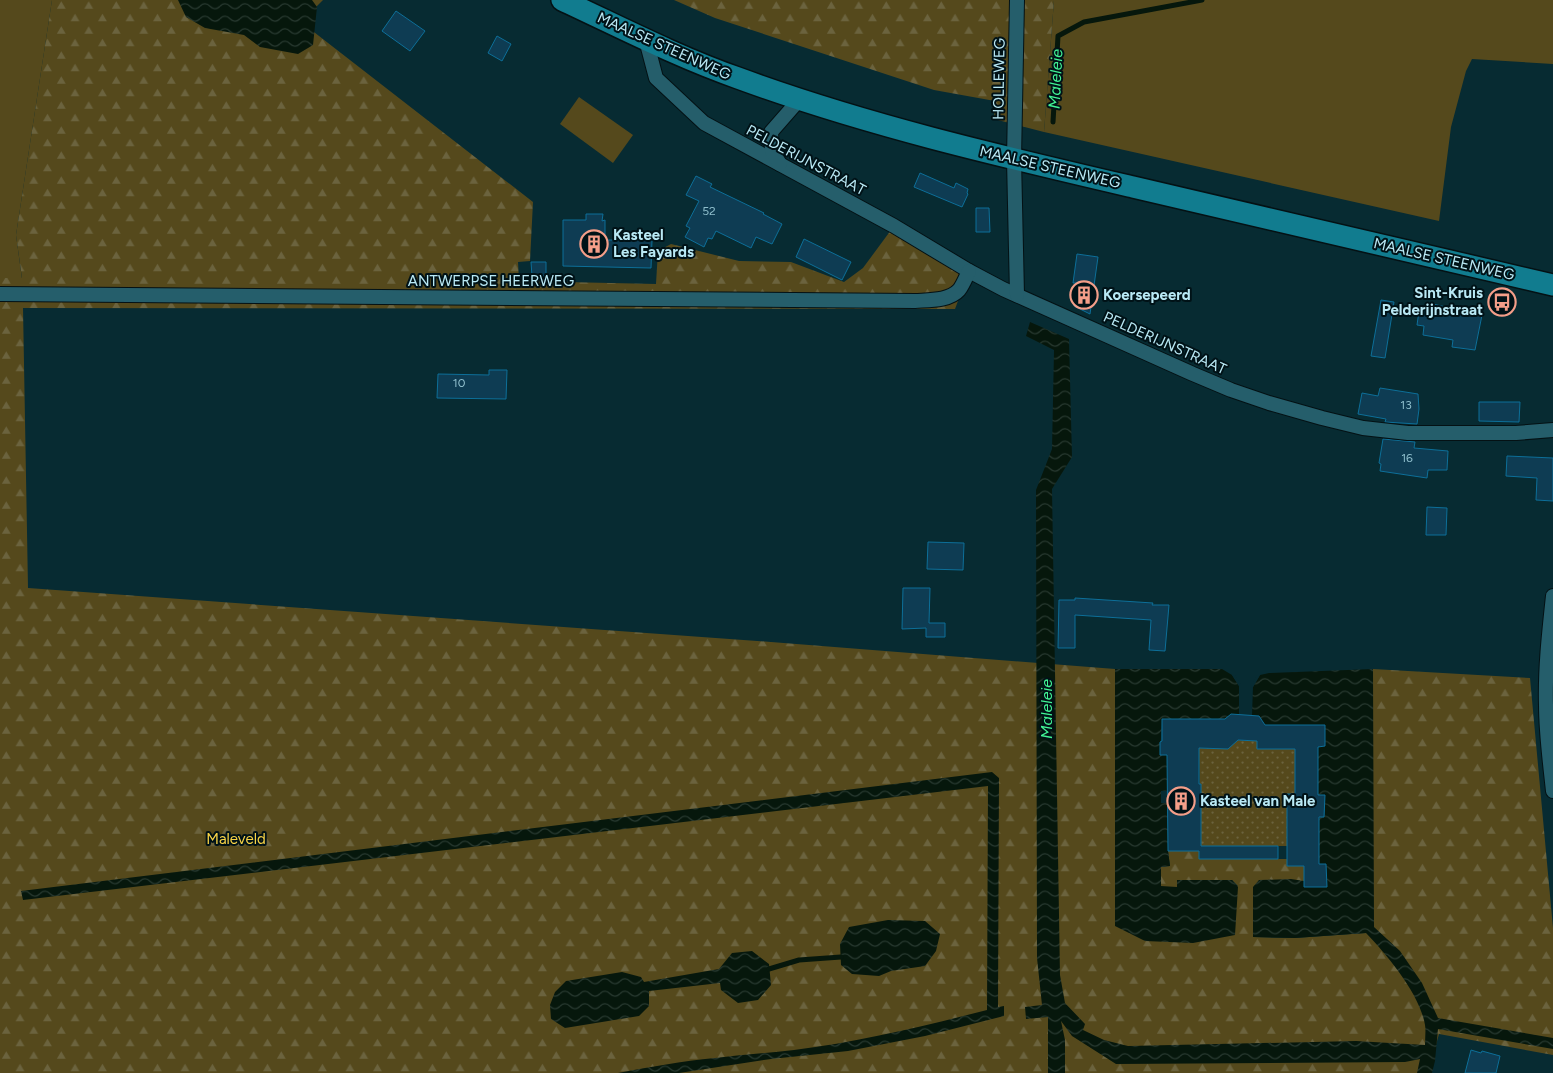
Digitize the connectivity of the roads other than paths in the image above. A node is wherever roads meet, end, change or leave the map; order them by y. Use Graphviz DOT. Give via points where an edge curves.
graph roads {
  1 [pos="562,0"];
  2 [pos="1017,0"];
  3 [pos="646,40"];
  4 [pos="799,100"];
  5 [pos="1014,159"];
  6 [pos="781,165"];
  7 [pos="969,271"];
  8 [pos="1553,285"];
  9 [pos="0,294"];
  10 [pos="1017,294"];
  11 [pos="1553,430"];
  12 [pos="1553,596"];
  13 [pos="1553,791"];
  1 -- 3 [label="main road, MAALSE STEENWEG"];
  2 -- 5 [label="street, HOLLEWEG"];
  3 -- 4 [label="main road, MAALSE STEENWEG"];
  3 -- 6 [label="street, PELDERIJNSTRAAT" via="656,78 704,123"];
  4 -- 5 [label="main road, MAALSE STEENWEG"];
  4 -- 6 [label="street" via="772,132 772,150"];
  5 -- 8 [label="main road, MAALSE STEENWEG"];
  5 -- 10 [label="street, HOLLEWEG"];
  6 -- 7 [label="street, PELDERIJNSTRAAT"];
  7 -- 9 [label="street, ANTWERPSE HEERWEG" via="958,290 948,296 915,301"];
  7 -- 10 [label="street, PELDERIJNSTRAAT"];
  10 -- 11 [label="street, PELDERIJNSTRAAT" via="1231,390 1322,418 1363,428 1408,433"];
  12 -- 13 [label="street" via="1545,686"];
}
